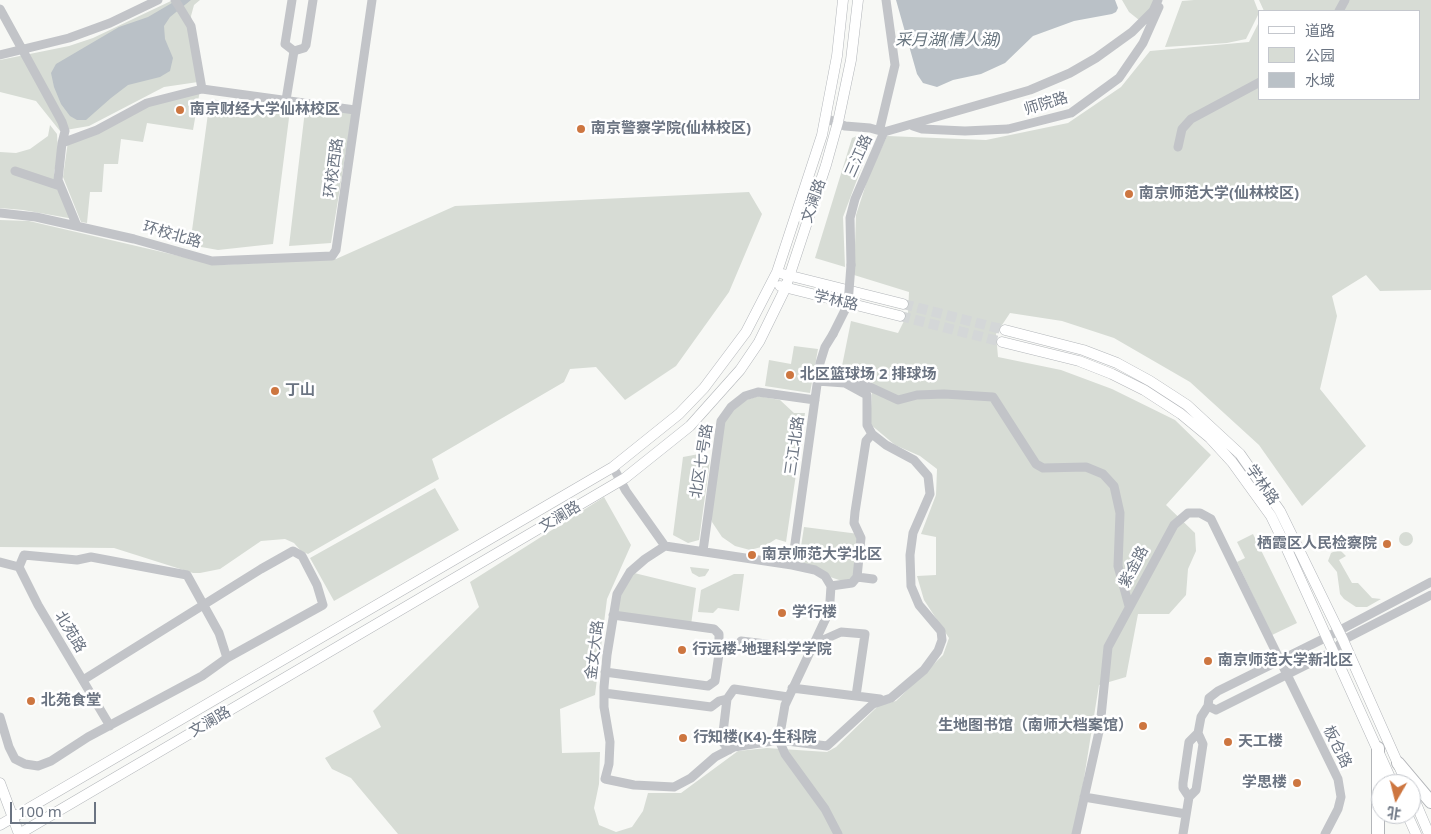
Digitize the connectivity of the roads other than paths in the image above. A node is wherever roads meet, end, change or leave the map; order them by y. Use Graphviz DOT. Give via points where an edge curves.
graph roads {
  1 [pos="158,0"];
  2 [pos="176,0"];
  3 [pos="292,0"];
  4 [pos="313,0"];
  5 [pos="372,0"];
  6 [pos="842,0"];
  7 [pos="858,0"];
  8 [pos="886,0"];
  9 [pos="1160,0"];
  10 [pos="0,9"];
  11 [pos="22,50"];
  12 [pos="294,51"];
  13 [pos="0,55"];
  14 [pos="1258,83"];
  15 [pos="202,89"];
  16 [pos="286,100"];
  17 [pos="356,110"];
  18 [pos="825,118"];
  19 [pos="838,122"];
  20 [pos="913,126"];
  21 [pos="884,132"];
  22 [pos="62,143"];
  23 [pos="1178,147"];
  24 [pos="15,171"];
  25 [pos="60,186"];
  26 [pos="0,213"];
  27 [pos="77,226"];
  28 [pos="336,250"];
  29 [pos="777,272"];
  30 [pos="789,276"];
  31 [pos="772,283"];
  32 [pos="785,288"];
  33 [pos="850,291"];
  34 [pos="848,304"];
  35 [pos="903,304"];
  36 [pos="900,316"];
  37 [pos="1004,330"];
  38 [pos="1002,342"];
  39 [pos="817,381"];
  40 [pos="845,383"];
  41 [pos="815,400"];
  42 [pos="872,434"];
  43 [pos="613,467"];
  44 [pos="622,480"];
  45 [pos="665,546"];
  46 [pos="703,551"];
  47 [pos="0,562"];
  48 [pos="792,565"];
  49 [pos="19,567"];
  50 [pos="858,577"];
  51 [pos="873,579"];
  52 [pos="1431,582"];
  53 [pos="831,586"];
  54 [pos="1431,595"];
  55 [pos="203,605"];
  56 [pos="1129,606"];
  57 [pos="613,615"];
  58 [pos="1338,630"];
  59 [pos="1327,637"];
  60 [pos="1343,640"];
  61 [pos="741,641"];
  62 [pos="814,644"];
  63 [pos="1334,651"];
  64 [pos="227,658"];
  65 [pos="1279,661"];
  66 [pos="605,672"];
  67 [pos="1286,675"];
  68 [pos="83,680"];
  69 [pos="604,693"];
  70 [pos="790,693"];
  71 [pos="856,696"];
  72 [pos="727,699"];
  73 [pos="886,700"];
  74 [pos="1208,706"];
  75 [pos="0,717"];
  76 [pos="110,726"];
  77 [pos="1198,733"];
  78 [pos="779,740"];
  79 [pos="1378,748"];
  80 [pos="729,750"];
  81 [pos="1398,763"];
  82 [pos="1390,774"];
  83 [pos="1403,774"];
  84 [pos="1407,774"];
  85 [pos="0,784"];
  86 [pos="1421,790"];
  87 [pos="1084,797"];
  88 [pos="1189,797"];
  89 [pos="1431,802"];
  90 [pos="1186,814"];
  91 [pos="13,819"];
  92 [pos="0,825"];
  93 [pos="19,834"];
  94 [pos="838,834"];
  95 [pos="1076,834"];
  96 [pos="1183,834"];
  97 [pos="1325,834"];
  98 [pos="1378,834"];
  99 [pos="1429,834"];
  1 -- 11 [label="street" via="110,23"];
  2 -- 15 [label="street" via="191,26"];
  3 -- 12 [label="street" via="285,44"];
  4 -- 12 [label="street" via="306,45"];
  5 -- 17 [label="street, 环校西路"];
  6 -- 18 [label="main road, 文澜路" via="837,56"];
  7 -- 19 [label="main road, 文澜路" via="851,60"];
  8 -- 21 [label="street, 三江路" via="895,65 880,128"];
  9 -- 20 [label="street, 师院路" via="1132,32 1070,72 1030,90"];
  9 -- 20 [label="street, 师院路" via="1143,43 1119,78 1071,113 1008,129 965,131"];
  10 -- 11 [label="street"];
  11 -- 13 [label="street"];
  11 -- 22 [label="street" via="62,122 65,131"];
  12 -- 16 [label="street"];
  14 -- 23 [label="street" via="1191,119 1182,129"];
  15 -- 16 [label="street"];
  15 -- 22 [label="street" via="147,103 97,130"];
  16 -- 17 [label="street"];
  17 -- 28 [label="street, 环校西路"];
  18 -- 19 [label="street, 师院路"];
  18 -- 29 [label="main road, 文澜路"];
  19 -- 21 [label="street, 师院路"];
  19 -- 30 [label="main road, 文澜路"];
  20 -- 21 [label="street, 师院路"];
  21 -- 33 [label="street, 三江路, bridge" via="852,208"];
  22 -- 25 [label="street"];
  24 -- 25 [label="street"];
  25 -- 27 [label="street"];
  26 -- 27 [label="street, 环校北路"];
  27 -- 28 [label="street, 环校北路" via="212,261 332,256"];
  29 -- 30 [label="main road, 学林路"];
  29 -- 31 [label="main road, 文澜路"];
  30 -- 32 [label="main road, 文澜路"];
  30 -- 33 [label="main road, 学林路"];
  31 -- 32 [label="main road, 学林路"];
  31 -- 43 [label="main road, 文澜路" via="746,332 704,388 679,414"];
  32 -- 34 [label="main road, 学林路"];
  32 -- 44 [label="main road, 文澜路" via="759,342 716,398 690,426"];
  33 -- 34 [label="street, 三江路, bridge"];
  33 -- 35 [label="main road, 学林路"];
  34 -- 36 [label="main road, 学林路"];
  34 -- 39 [label="street, 三江北路, bridge" via="825,347"];
  37 -- 58 [label="main road, 学林路" via="1083,350 1116,363 1150,380 1216,430 1240,454 1280,511"];
  38 -- 59 [label="main road, 学林路" via="1079,361 1112,374 1181,414 1210,438 1250,484 1271,516"];
  39 -- 40 [label="street"];
  39 -- 41 [label="street, 三江北路"];
  40 -- 42 [label="street" via="866,395 867,425"];
  40 -- 56 [label="street" via="857,382 898,400 917,395 944,394 993,397 1036,464 1042,468 1086,467 1103,474 1114,486 1120,513 1118,566"];
  41 -- 46 [label="street, 北区七号路" via="758,392 745,396 721,421"];
  41 -- 48 [label="street, 三江北路"];
  42 -- 50 [label="street" via="866,441 855,512 854,523 861,538"];
  42 -- 73 [label="street" via="914,460 928,476 930,494 913,533 911,586 919,605 941,631 942,640 924,670"];
  43 -- 44 [label="street"];
  43 -- 91 [label="main road, 文澜路"];
  44 -- 45 [label="street" via="626,491"];
  44 -- 93 [label="main road, 文澜路"];
  45 -- 46 [label="street"];
  45 -- 57 [label="street, 金女大路" via="645,559 623,581"];
  46 -- 48 [label="street"];
  47 -- 49 [label="street"];
  48 -- 53 [label="street" via="815,570 825,576"];
  49 -- 55 [label="street" via="24,555 76,560 91,557 153,567 187,575"];
  49 -- 68 [label="street, 北苑路"];
  50 -- 51 [label="street"];
  50 -- 53 [label="street" via="852,583"];
  52 -- 58 [label="street"];
  53 -- 62 [label="street" via="826,618"];
  54 -- 60 [label="street"];
  55 -- 64 [label="street"];
  55 -- 64 [label="street" via="293,551 302,556 317,585 323,605"];
  55 -- 68 [label="street"];
  56 -- 65 [label="street, 紫金路" via="1174,525 1188,513 1200,513 1211,519"];
  56 -- 87 [label="street, 紫金路" via="1108,647 1100,727"];
  57 -- 66 [label="street, 金女大路"];
  57 -- 66 [label="street" via="714,630 719,634 719,654 715,681 708,686"];
  58 -- 59 [label="street"];
  58 -- 60 [label="main road, 学林路"];
  59 -- 63 [label="main road, 学林路"];
  59 -- 65 [label="street"];
  60 -- 63 [label="street"];
  60 -- 81 [label="main road, 学林路"];
  61 -- 62 [label="street" via="799,648"];
  62 -- 70 [label="street"];
  62 -- 71 [label="street" via="841,632 865,634"];
  63 -- 67 [label="street"];
  63 -- 79 [label="main road, 学林路"];
  64 -- 76 [label="street" via="202,676"];
  65 -- 67 [label="street, 紫金路"];
  65 -- 74 [label="street" via="1218,691 1209,698"];
  66 -- 69 [label="street, 金女大路"];
  67 -- 74 [label="street" via="1216,710"];
  67 -- 97 [label="street, 板仓路" via="1338,779 1341,797"];
  68 -- 76 [label="street, 北苑路"];
  69 -- 72 [label="street" via="711,707"];
  69 -- 80 [label="street, 金女大路" via="610,742 605,779 674,788"];
  70 -- 71 [label="street"];
  70 -- 72 [label="street" via="734,688"];
  70 -- 78 [label="street" via="782,715"];
  71 -- 73 [label="street"];
  72 -- 80 [label="street" via="722,741"];
  73 -- 78 [label="street" via="873,704 827,746"];
  74 -- 77 [label="street" via="1201,717"];
  75 -- 76 [label="street" via="15,758 38,766"];
  77 -- 88 [label="street" via="1203,744 1196,790"];
  77 -- 88 [label="street" via="1189,742 1183,783"];
  78 -- 80 [label="street" via="756,742"];
  78 -- 94 [label="street"];
  79 -- 82 [label="main road, 学林路"];
  79 -- 98 [label="highway"];
  81 -- 83 [label="main road, 学林路"];
  81 -- 84 [label="highway"];
  85 -- 91 [label="main road"];
  86 -- 89 [label="highway"];
  86 -- 99 [label="main road"];
  87 -- 90 [label="street"];
  87 -- 95 [label="street, 紫金路"];
  88 -- 90 [label="street"];
  90 -- 96 [label="street"];
  91 -- 92 [label="main road, 文澜路"];
  91 -- 93 [label="main road"];
}
